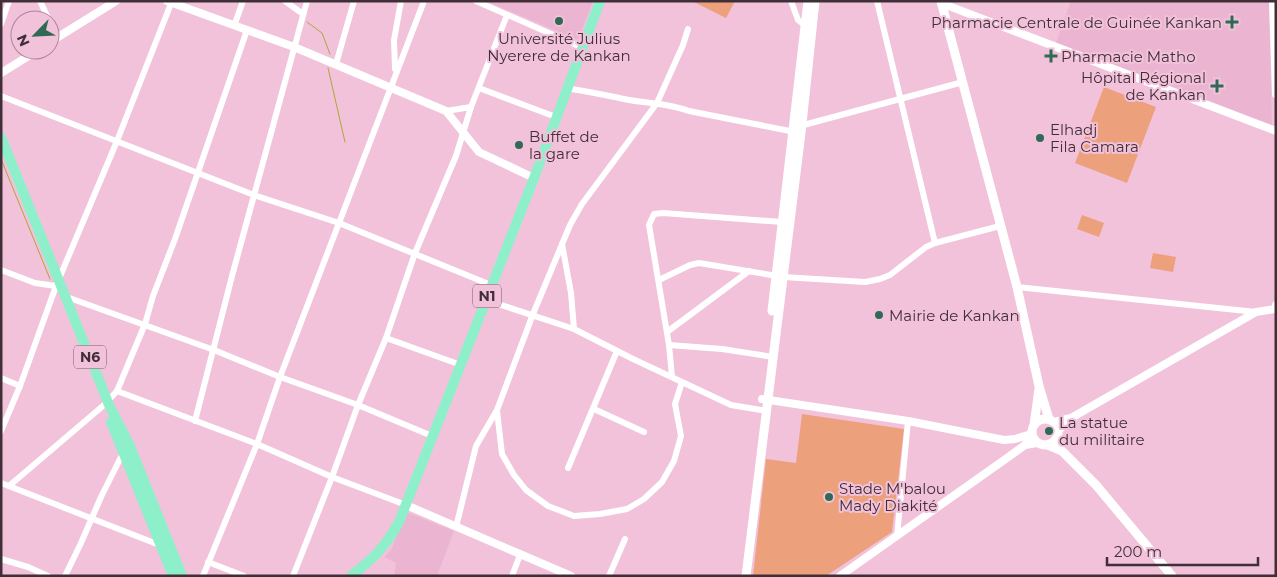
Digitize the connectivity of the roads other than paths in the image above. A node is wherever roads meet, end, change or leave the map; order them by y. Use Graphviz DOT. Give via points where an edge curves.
graph roads {
  1 [pos="9,1"];
  2 [pos="116,1"];
  3 [pos="243,1"];
  4 [pos="285,1"];
  5 [pos="307,1"];
  6 [pos="354,1"];
  7 [pos="401,1"];
  8 [pos="424,1"];
  9 [pos="476,1"];
  10 [pos="600,1"];
  11 [pos="791,1"];
  12 [pos="808,1"];
  13 [pos="815,1"];
  14 [pos="876,1"];
  15 [pos="1273,1"];
  16 [pos="170,2"];
  17 [pos="940,2"];
  18 [pos="303,14"];
  19 [pos="508,15"];
  20 [pos="1,24"];
  21 [pos="234,26"];
  22 [pos="809,28"];
  23 [pos="688,29"];
  24 [pos="247,30"];
  25 [pos="60,36"];
  26 [pos="294,47"];
  27 [pos="583,48"];
  28 [pos="22,60"];
  29 [pos="336,64"];
  30 [pos="1,73"];
  31 [pos="396,74"];
  32 [pos="963,82"];
  33 [pos="390,87"];
  34 [pos="479,88"];
  35 [pos="566,88"];
  36 [pos="1276,94"];
  37 [pos="1,96"];
  38 [pos="899,100"];
  39 [pos="657,102"];
  40 [pos="472,107"];
  41 [pos="446,111"];
  42 [pos="556,116"];
  43 [pos="797,129"];
  44 [pos="464,131"];
  45 [pos="1276,131"];
  46 [pos="1,137"];
  47 [pos="117,141"];
  48 [pos="1,149"];
  49 [pos="197,173"];
  50 [pos="534,178"];
  51 [pos="254,195"];
  52 [pos="782,222"];
  53 [pos="339,223"];
  54 [pos="1000,226"];
  55 [pos="934,243"];
  56 [pos="562,244"];
  57 [pos="415,253"];
  58 [pos="1,270"];
  59 [pos="749,271"];
  60 [pos="779,277"];
  61 [pos="659,280"];
  62 [pos="492,285"];
  63 [pos="1017,287"];
  64 [pos="60,290"];
  65 [pos="486,300"];
  66 [pos="1276,308"];
  67 [pos="1256,312"];
  68 [pos="533,314"];
  69 [pos="145,324"];
  70 [pos="574,329"];
  71 [pos="667,332"];
  72 [pos="386,338"];
  73 [pos="669,345"];
  74 [pos="214,350"];
  75 [pos="617,351"];
  76 [pos="770,356"];
  77 [pos="461,365"];
  78 [pos="280,377"];
  79 [pos="672,377"];
  80 [pos="1,378"];
  81 [pos="682,382"];
  82 [pos="20,386"];
  83 [pos="1039,386"];
  84 [pos="117,391"];
  85 [pos="764,400"];
  86 [pos="106,403"];
  87 [pos="358,405"];
  88 [pos="594,409"];
  89 [pos="496,410"];
  90 [pos="760,410"];
  91 [pos="1070,418"];
  92 [pos="196,421"];
  93 [pos="908,421"];
  94 [pos="1052,421"];
  95 [pos="1,431"];
  96 [pos="644,432"];
  97 [pos="1034,434"];
  98 [pos="1058,434"];
  99 [pos="432,436"];
  100 [pos="1009,440"];
  101 [pos="258,444"];
  102 [pos="1048,445"];
  103 [pos="1062,451"];
  104 [pos="123,453"];
  105 [pos="1010,456"];
  106 [pos="568,468"];
  107 [pos="332,477"];
  108 [pos="1,483"];
  109 [pos="9,486"];
  110 [pos="406,505"];
  111 [pos="92,518"];
  112 [pos="456,527"];
  113 [pos="897,536"];
  114 [pos="625,539"];
  115 [pos="166,546"];
  116 [pos="520,555"];
  117 [pos="1,559"];
  118 [pos="208,562"];
  119 [pos="48,576"];
  120 [pos="65,576"];
  121 [pos="173,576"];
  122 [pos="182,576"];
  123 [pos="203,576"];
  124 [pos="244,576"];
  125 [pos="293,576"];
  126 [pos="351,576"];
  127 [pos="512,576"];
  128 [pos="571,576"];
  129 [pos="609,576"];
  130 [pos="740,576"];
  131 [pos="746,576"];
  132 [pos="840,576"];
  133 [pos="1172,576"];
  1 -- 20 [label="street"];
  2 -- 25 [label="street"];
  3 -- 21 [label="street"];
  4 -- 18 [label="street"];
  5 -- 18 [label="street"];
  6 -- 29 [label="street"];
  7 -- 31 [label="street" via="394,40"];
  8 -- 31 [label="street"];
  9 -- 19 [label="street"];
  10 -- 27 [label="highway, N1"];
  11 -- 22 [label="street" via="798,20"];
  12 -- 22 [label="main road"];
  13 -- 22 [label="main road"];
  14 -- 38 [label="street"];
  15 -- 36 [label="street"];
  16 -- 21 [label="street"];
  16 -- 47 [label="street"];
  17 -- 32 [label="main road"];
  17 -- 45 [label="street"];
  18 -- 26 [label="street"];
  19 -- 27 [label="street"];
  19 -- 34 [label="street"];
  21 -- 24 [label="street"];
  22 -- 43 [label="main road"];
  23 -- 39 [label="street"];
  24 -- 26 [label="street"];
  24 -- 49 [label="street"];
  26 -- 29 [label="street"];
  26 -- 51 [label="street"];
  27 -- 35 [label="highway, N1"];
  28 -- 30 [label="street"];
  29 -- 33 [label="street"];
  31 -- 33 [label="street"];
  32 -- 38 [label="street"];
  32 -- 54 [label="main road"];
  33 -- 41 [label="street"];
  33 -- 53 [label="street"];
  34 -- 40 [label="street"];
  34 -- 42 [label="street"];
  35 -- 39 [label="street" via="625,100"];
  35 -- 42 [label="highway, N1"];
  37 -- 47 [label="street"];
  38 -- 43 [label="street"];
  38 -- 55 [label="street"];
  39 -- 43 [label="street" via="689,111"];
  39 -- 56 [label="street" via="582,204"];
  40 -- 41 [label="street"];
  40 -- 44 [label="street"];
  41 -- 44 [label="street"];
  42 -- 50 [label="highway, N1"];
  43 -- 52 [label="main road"];
  43 -- 60 [label="main road"];
  44 -- 50 [label="street" via="479,152"];
  44 -- 57 [label="street"];
  46 -- 64 [label="highway, N6"];
  47 -- 49 [label="street"];
  47 -- 64 [label="street"];
  48 -- 64 [label="highway, N6"];
  49 -- 51 [label="street"];
  49 -- 69 [label="street"];
  50 -- 62 [label="highway, N1"];
  51 -- 53 [label="street"];
  51 -- 74 [label="street"];
  52 -- 60 [label="main road"];
  52 -- 61 [label="street" via="654,214 649,225"];
  53 -- 57 [label="street"];
  53 -- 78 [label="street"];
  54 -- 55 [label="street"];
  54 -- 63 [label="main road"];
  55 -- 60 [label="street" via="880,280"];
  56 -- 68 [label="street"];
  56 -- 70 [label="street"];
  57 -- 62 [label="street"];
  57 -- 72 [label="street"];
  58 -- 64 [label="street"];
  59 -- 60 [label="street"];
  59 -- 61 [label="street" via="699,263"];
  59 -- 71 [label="street"];
  60 -- 76 [label="main road"];
  61 -- 71 [label="street"];
  62 -- 65 [label="highway, N1"];
  63 -- 67 [label="street"];
  63 -- 83 [label="main road"];
  64 -- 69 [label="street"];
  64 -- 82 [label="street"];
  64 -- 86 [label="highway, N6"];
  65 -- 68 [label="street"];
  65 -- 77 [label="highway, N1"];
  66 -- 67 [label="street"];
  67 -- 91 [label="street"];
  68 -- 70 [label="street"];
  68 -- 89 [label="street"];
  69 -- 74 [label="street"];
  69 -- 84 [label="street"];
  70 -- 75 [label="street"];
  71 -- 73 [label="street"];
  72 -- 77 [label="street"];
  72 -- 87 [label="street"];
  73 -- 76 [label="street"];
  73 -- 79 [label="street"];
  74 -- 78 [label="street"];
  74 -- 92 [label="street"];
  75 -- 79 [label="street"];
  75 -- 88 [label="street"];
  76 -- 85 [label="main road"];
  77 -- 99 [label="highway, N1"];
  78 -- 87 [label="street"];
  78 -- 101 [label="street"];
  79 -- 81 [label="street"];
  80 -- 82 [label="street"];
  81 -- 89 [label="street" via="676,404 682,436 674,461 662,482 627,509 600,514 574,516 548,506 526,490 502,454"];
  81 -- 90 [label="street" via="731,405"];
  82 -- 95 [label="street"];
  83 -- 94 [label="main road"];
  83 -- 97 [label="main road"];
  84 -- 86 [label="street"];
  84 -- 92 [label="street"];
  85 -- 90 [label="main road"];
  85 -- 93 [label="street"];
  85 -- 131 [label="main road"];
  86 -- 104 [label="highway, N6"];
  86 -- 109 [label="street"];
  86 -- 115 [label="highway, N6" via="130,446"];
  87 -- 99 [label="street"];
  87 -- 107 [label="street"];
  88 -- 96 [label="street"];
  88 -- 106 [label="street"];
  89 -- 112 [label="street" via="476,446"];
  90 -- 130 [label="main road"];
  91 -- 94 [label="street"];
  91 -- 98 [label="street"];
  92 -- 101 [label="street"];
  93 -- 100 [label="street"];
  93 -- 113 [label="street"];
  94 -- 97 [label="main road" via="1040,419"];
  94 -- 98 [label="main road"];
  97 -- 100 [label="street"];
  97 -- 102 [label="main road"];
  97 -- 105 [label="street"];
  98 -- 102 [label="main road"];
  98 -- 103 [label="main road"];
  99 -- 110 [label="highway, N1"];
  100 -- 105 [label="street"];
  101 -- 107 [label="street"];
  101 -- 118 [label="street"];
  102 -- 103 [label="main road"];
  103 -- 133 [label="main road" via="1096,485"];
  104 -- 111 [label="street"];
  104 -- 115 [label="highway, N6"];
  105 -- 113 [label="street"];
  107 -- 110 [label="street"];
  107 -- 125 [label="street"];
  108 -- 109 [label="street"];
  109 -- 111 [label="street"];
  110 -- 112 [label="street"];
  110 -- 126 [label="highway, N1" via="386,545"];
  111 -- 115 [label="street"];
  111 -- 120 [label="street"];
  112 -- 116 [label="street"];
  113 -- 132 [label="street"];
  114 -- 129 [label="street"];
  115 -- 121 [label="highway, N6"];
  115 -- 122 [label="highway, N6"];
  116 -- 127 [label="street"];
  116 -- 128 [label="street"];
  117 -- 119 [label="street"];
  118 -- 123 [label="street"];
  118 -- 124 [label="street"];
}
